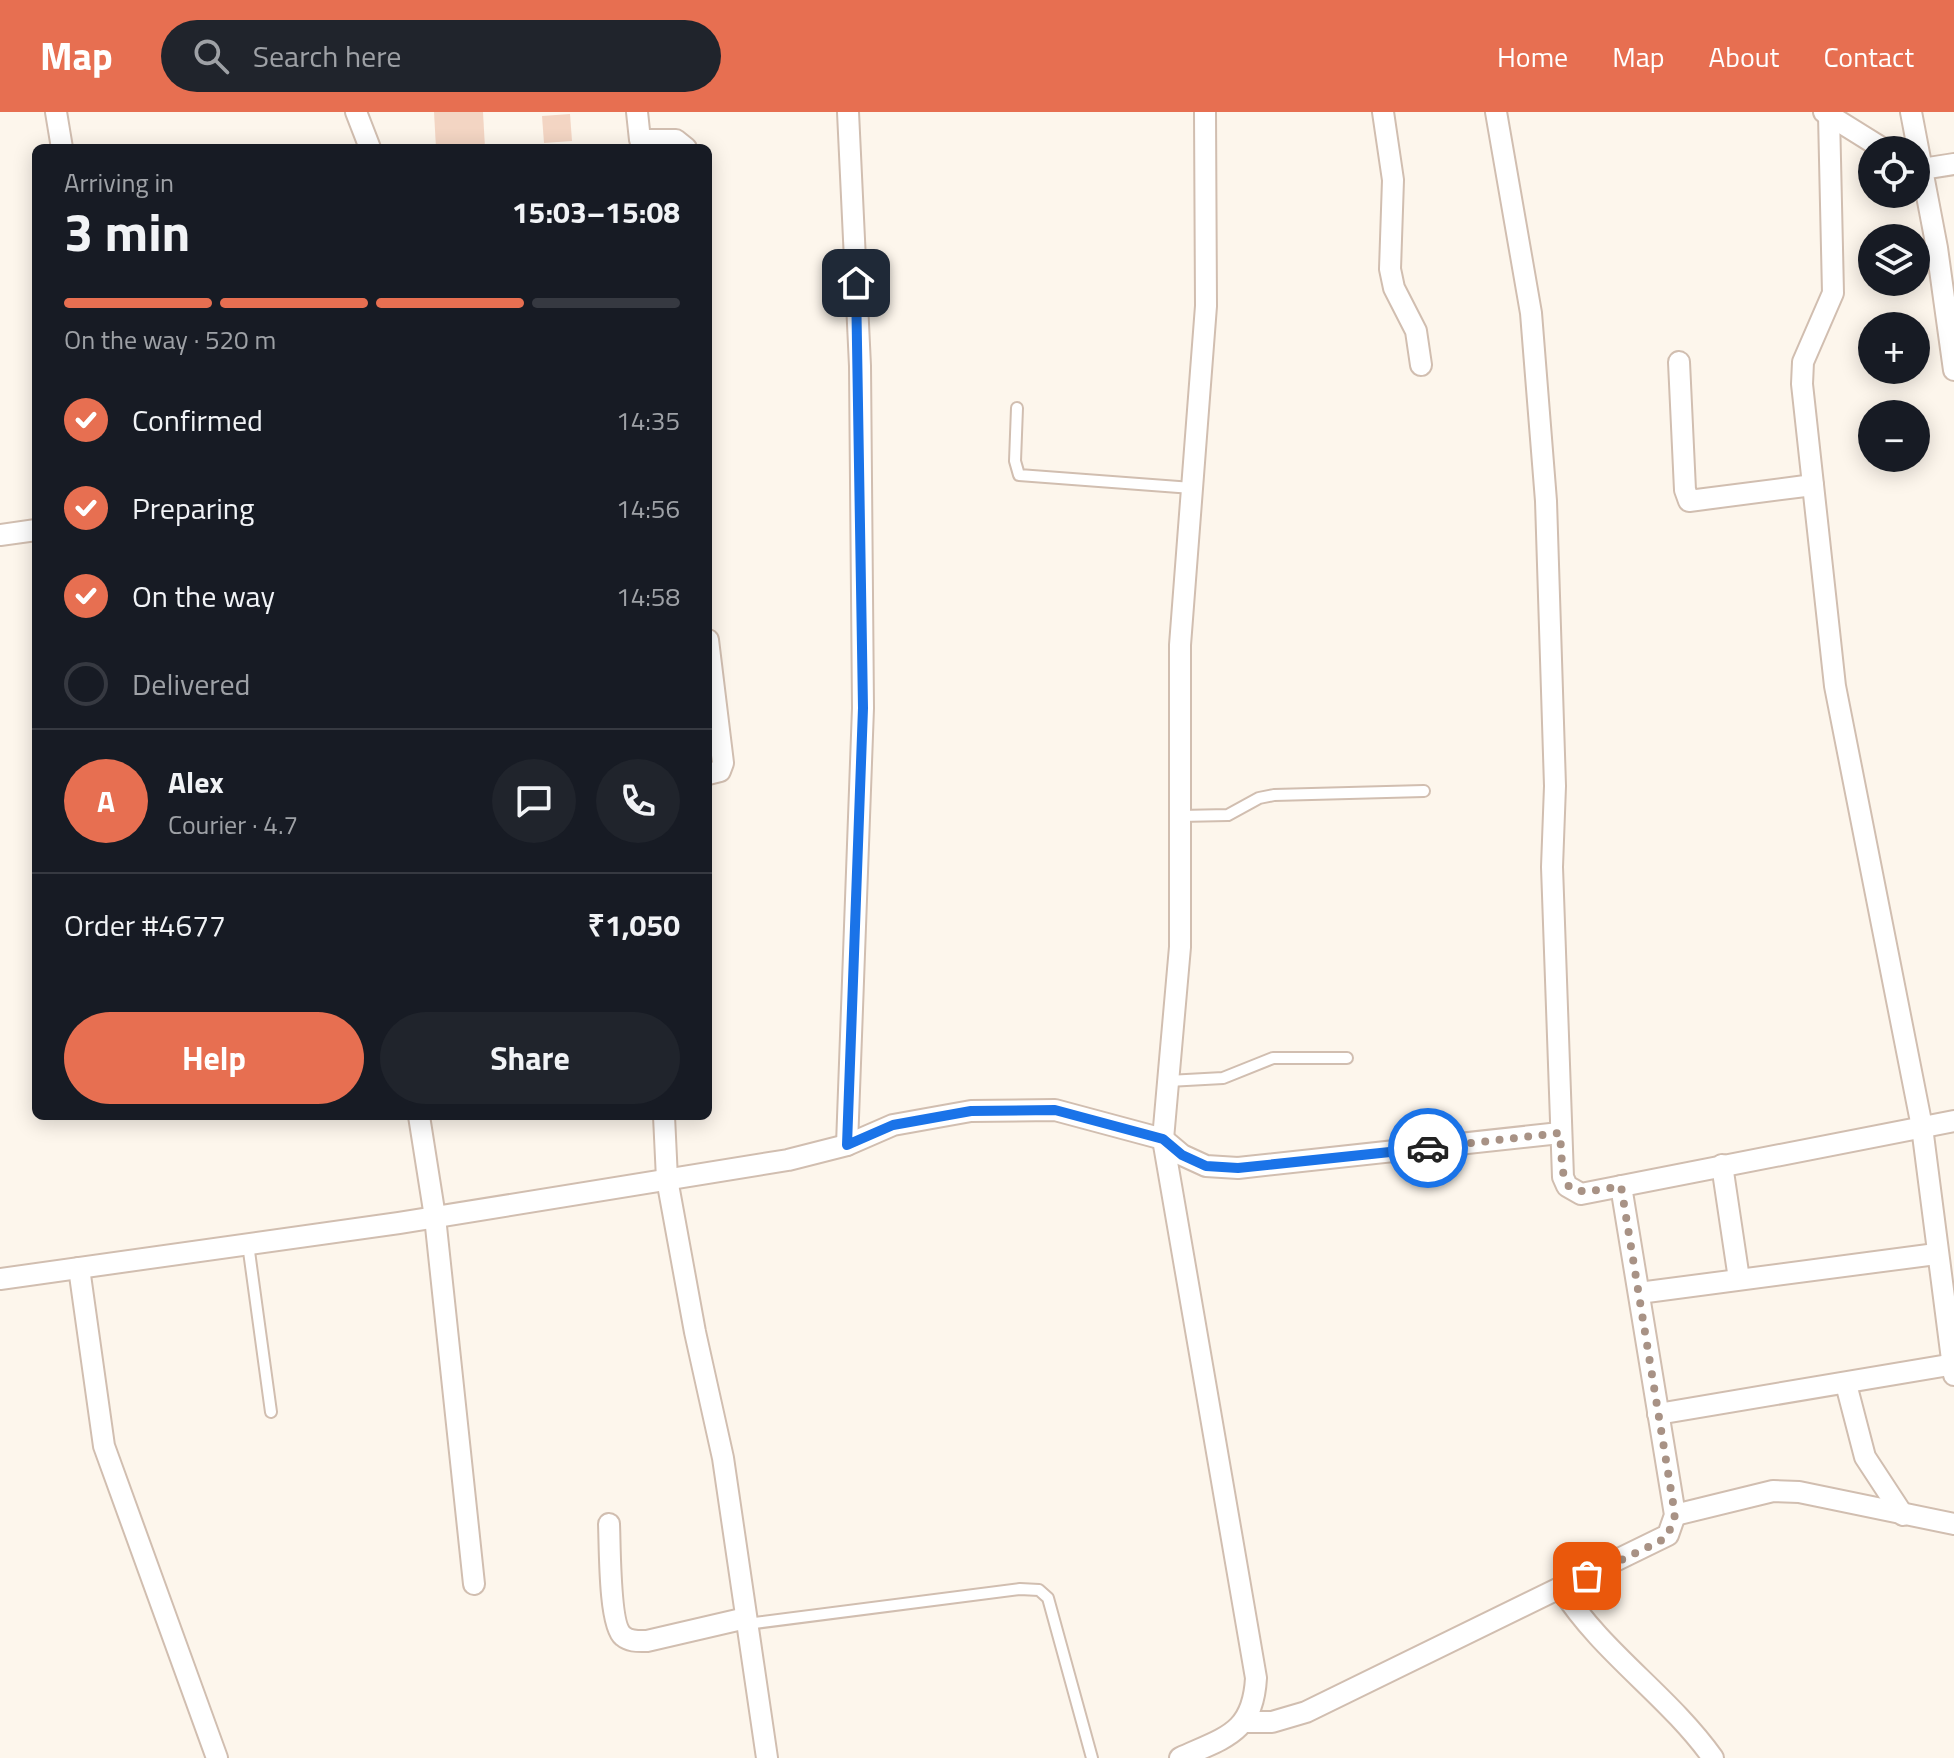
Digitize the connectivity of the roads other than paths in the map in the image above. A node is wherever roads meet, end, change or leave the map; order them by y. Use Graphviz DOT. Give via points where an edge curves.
graph roads {
  1 [pos="56,112"];
  2 [pos="356,112"];
  3 [pos="637,112"];
  4 [pos="848,112"];
  5 [pos="1205,112"];
  6 [pos="1383,112"];
  7 [pos="1496,112"];
  8 [pos="1911,112"];
  9 [pos="1827,113"];
  10 [pos="1863,136"];
  11 [pos="1914,136"];
  12 [pos="61,144"];
  13 [pos="368,144"];
  14 [pos="681,144"];
  15 [pos="1954,164"];
  16 [pos="1930,169"];
  17 [pos="1928,208"];
  18 [pos="1679,362"];
  19 [pos="1421,365"];
  20 [pos="1954,370"];
  21 [pos="1017,408"];
  22 [pos="1813,485"];
  23 [pos="1192,488"];
  24 [pos="32,531"];
  25 [pos="0,535"];
  26 [pos="712,673"];
  27 [pos="712,773"];
  28 [pos="1424,791"];
  29 [pos="1180,816"];
  30 [pos="1347,1058"];
  31 [pos="1168,1081"];
  32 [pos="420,1120"];
  33 [pos="664,1120"];
  34 [pos="1954,1121"];
  35 [pos="1922,1127"];
  36 [pos="1560,1133"];
  37 [pos="1163,1139"];
  38 [pos="847,1145"];
  39 [pos="1722,1165"];
  40 [pos="667,1179"];
  41 [pos="1621,1186"];
  42 [pos="435,1217"];
  43 [pos="248,1244"];
  44 [pos="1936,1254"];
  45 [pos="79,1268"];
  46 [pos="0,1279"];
  47 [pos="1739,1279"];
  48 [pos="1639,1293"];
  49 [pos="1953,1368"];
  50 [pos="1846,1384"];
  51 [pos="271,1412"];
  52 [pos="1658,1414"];
  53 [pos="1675,1515"];
  54 [pos="1903,1515"];
  55 [pos="609,1524"];
  56 [pos="1954,1524"];
  57 [pos="474,1584"];
  58 [pos="1561,1588"];
  59 [pos="747,1621"];
  60 [pos="1246,1722"];
  61 [pos="217,1758"];
  62 [pos="767,1758"];
  63 [pos="1092,1758"];
  64 [pos="1180,1758"];
  65 [pos="1713,1758"];
  1 -- 12 [label="street"];
  2 -- 13 [label="street"];
  3 -- 14 [label="street" via="640,140"];
  4 -- 38 [label="street" via="860,366 863,708"];
  5 -- 23 [label="street" via="1206,306"];
  6 -- 19 [label="street" via="1393,180 1390,269 1416,331"];
  7 -- 36 [label="street" via="1531,313 1546,501"];
  8 -- 11 [label="street"];
  9 -- 10 [label="street"];
  9 -- 22 [label="street" via="1833,293 1803,362"];
  15 -- 16 [label="street"];
  17 -- 20 [label="street"];
  18 -- 22 [label="street" via="1689,501"];
  21 -- 23 [label="lane" via="1019,475"];
  22 -- 35 [label="street" via="1835,686"];
  23 -- 29 [label="street" via="1180,645"];
  24 -- 25 [label="street"];
  26 -- 27 [label="street" via="723,763"];
  28 -- 29 [label="lane" via="1274,795 1228,815"];
  29 -- 31 [label="street" via="1180,947"];
  30 -- 31 [label="lane" via="1273,1058 1223,1078"];
  31 -- 37 [label="street"];
  32 -- 42 [label="street"];
  33 -- 40 [label="street"];
  34 -- 35 [label="street"];
  35 -- 39 [label="street"];
  35 -- 44 [label="street"];
  36 -- 37 [label="street" via="1238,1168 1206,1166"];
  36 -- 41 [label="street" via="1567,1186 1581,1194"];
  37 -- 38 [label="street" via="1055,1110 971,1111 893,1125"];
  37 -- 60 [label="street" via="1254,1653 1255,1705"];
  38 -- 40 [label="street"];
  39 -- 41 [label="street"];
  39 -- 47 [label="street"];
  40 -- 42 [label="street"];
  40 -- 59 [label="street" via="723,1458"];
  41 -- 48 [label="street"];
  42 -- 43 [label="street"];
  42 -- 57 [label="street"];
  43 -- 45 [label="street"];
  43 -- 51 [label="lane"];
  44 -- 47 [label="street"];
  44 -- 49 [label="street"];
  45 -- 46 [label="street"];
  45 -- 61 [label="street" via="104,1446"];
  47 -- 48 [label="street"];
  48 -- 52 [label="street"];
  49 -- 50 [label="street"];
  50 -- 52 [label="street"];
  50 -- 54 [label="street" via="1865,1457"];
  52 -- 53 [label="street"];
  53 -- 54 [label="street" via="1773,1491"];
  53 -- 58 [label="street" via="1668,1535 1659,1542"];
  54 -- 56 [label="street"];
  55 -- 59 [label="street" via="615,1620 623,1637 647,1641"];
  58 -- 60 [label="street" via="1364,1686 1282,1720"];
  58 -- 65 [label="street" via="1594,1635 1667,1702"];
  59 -- 62 [label="street"];
  59 -- 63 [label="lane" via="1039,1590 1048,1598"];
  60 -- 64 [label="street"];
}
